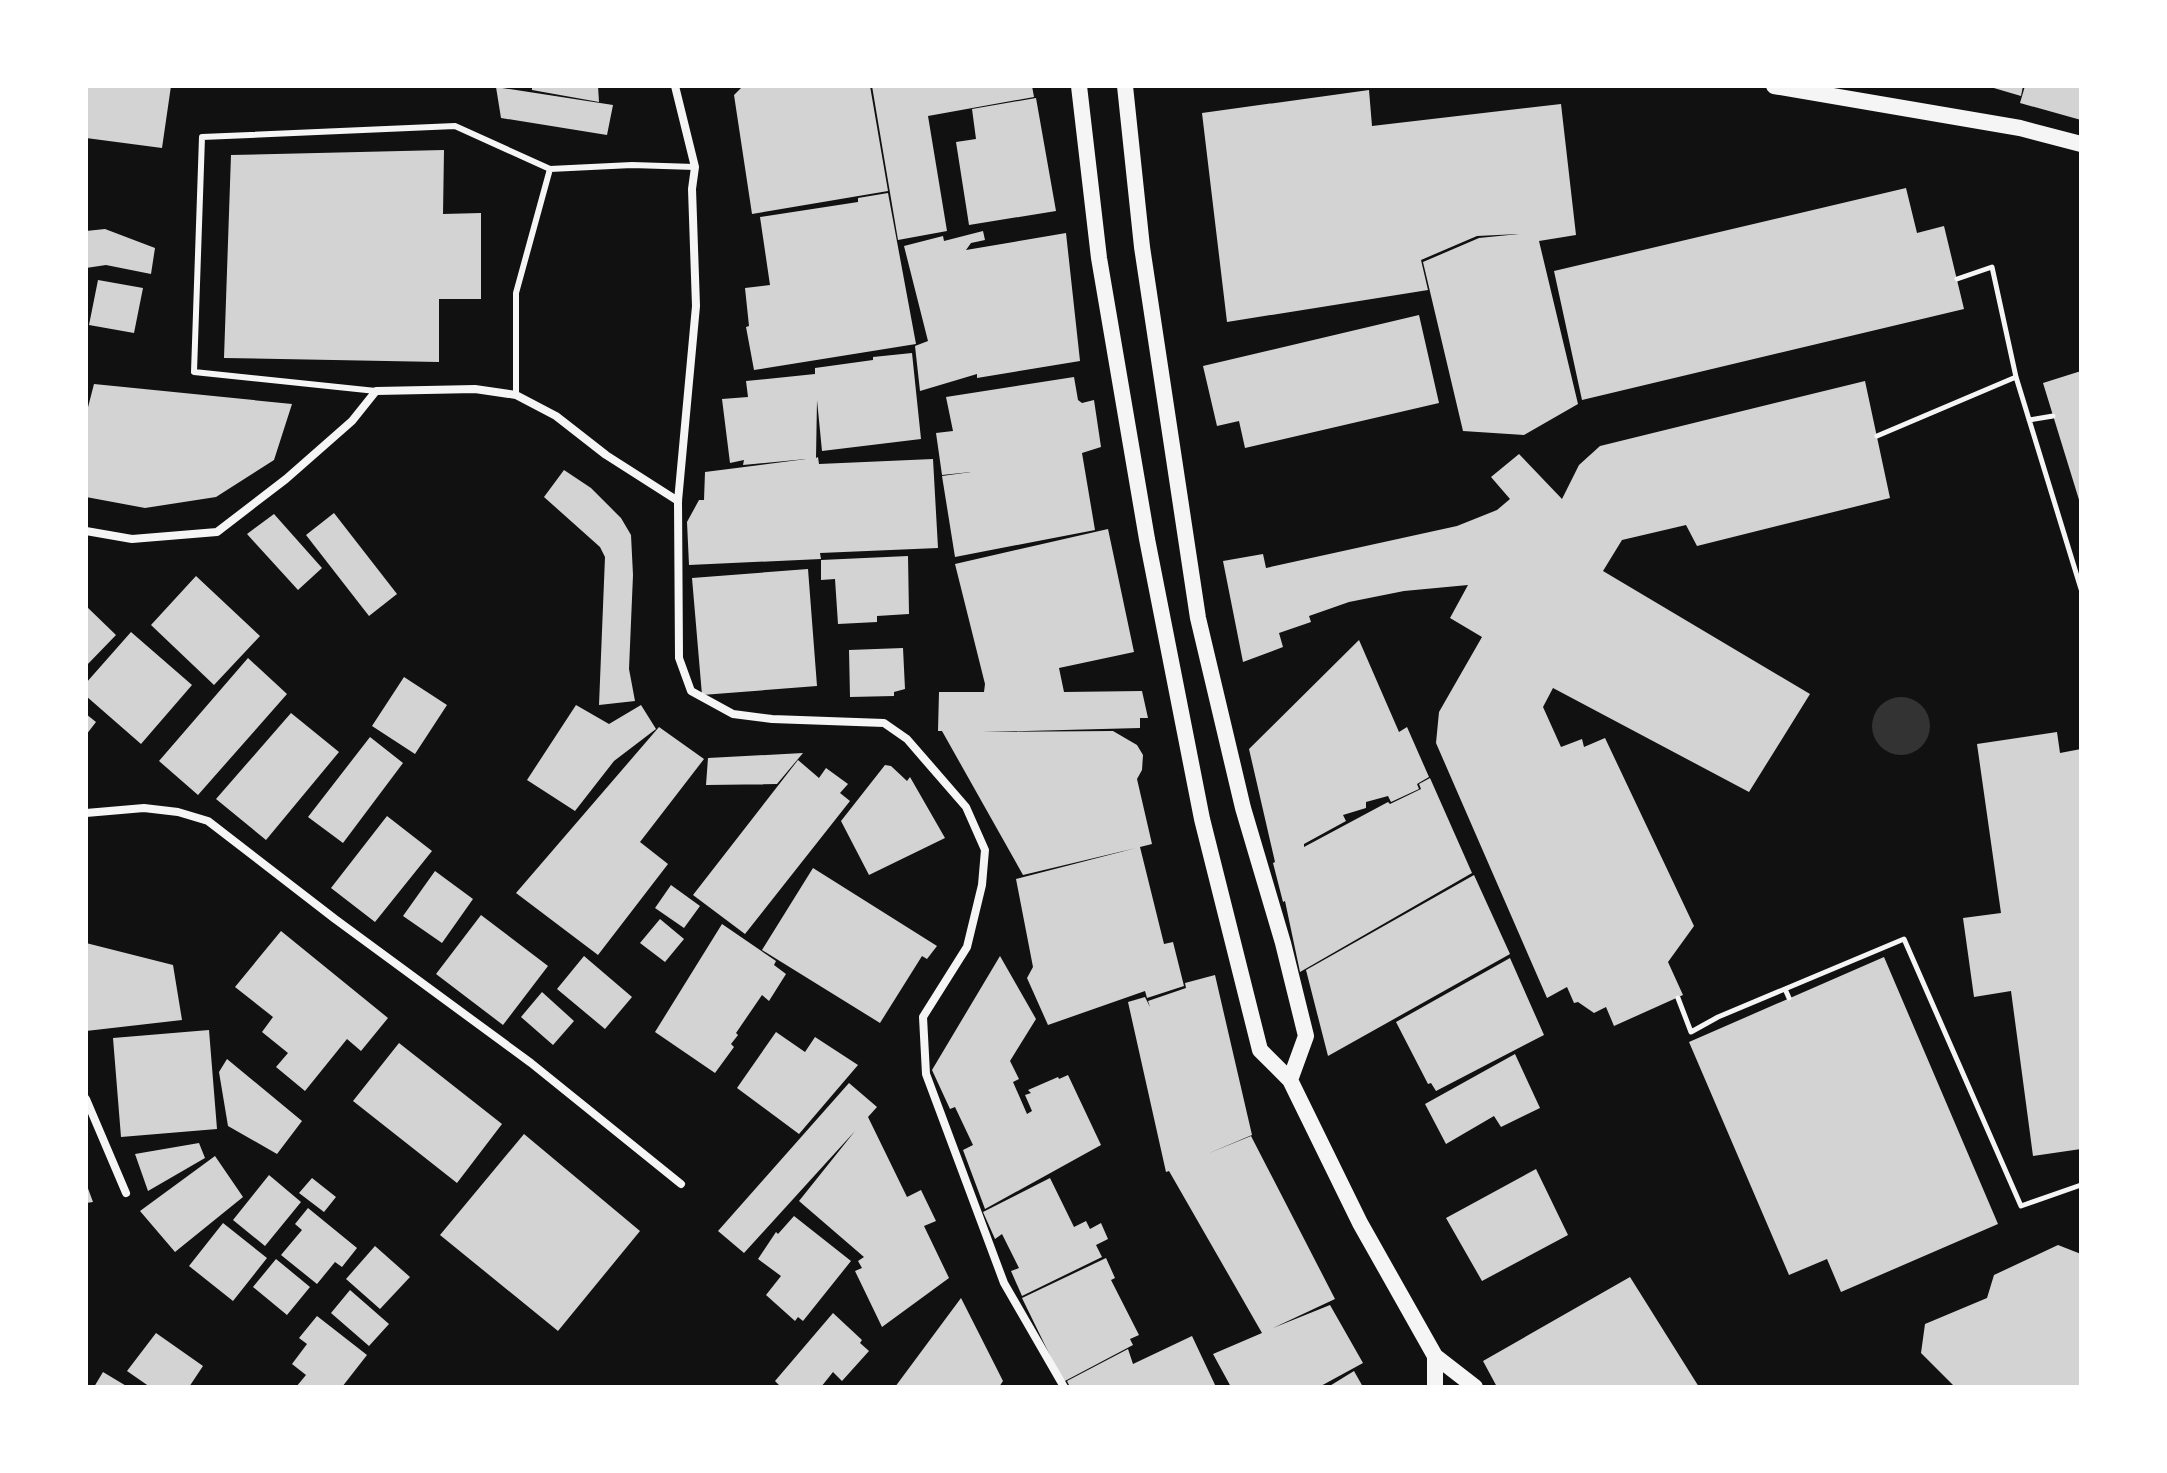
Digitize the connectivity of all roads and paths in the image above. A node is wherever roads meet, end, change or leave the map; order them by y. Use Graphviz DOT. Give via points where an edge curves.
graph roads {
  1 [pos="675,86"];
  2 [pos="1079,86"];
  3 [pos="1125,86"];
  4 [pos="1774,86"];
  5 [pos="2081,144"];
  6 [pos="695,167"];
  7 [pos="550,169"];
  8 [pos="1957,279"];
  9 [pos="2016,377"];
  10 [pos="376,391"];
  11 [pos="516,395"];
  12 [pos="2053,416"];
  13 [pos="2029,420"];
  14 [pos="1877,436"];
  15 [pos="678,501"];
  16 [pos="86,531"];
  17 [pos="2081,589"];
  18 [pos="86,813"];
  19 [pos="1785,989"];
  20 [pos="1678,998"];
  21 [pos="1789,998"];
  22 [pos="1290,1080"];
  23 [pos="86,1099"];
  24 [pos="681,1184"];
  25 [pos="2081,1185"];
  26 [pos="126,1193"];
  27 [pos="1435,1356"];
  28 [pos="1064,1387"];
  29 [pos="1435,1387"];
  30 [pos="1475,1387"];
  1 -- 6 [label="street"];
  2 -- 22 [label="main road" via="1099,258 1154,582 1199,805 1260,1050"];
  3 -- 22 [label="main road" via="1142,247 1198,618 1306,1036"];
  4 -- 5 [label="main road" via="2020,128"];
  6 -- 7 [label="lane"];
  6 -- 15 [label="street" via="696,306"];
  7 -- 10 [label="lane" via="455,126 202,137 194,372"];
  7 -- 11 [label="lane" via="516,293"];
  8 -- 9 [label="path" via="1992,267"];
  9 -- 13 [label="path"];
  9 -- 14 [label="path"];
  10 -- 11 [label="street" via="475,389"];
  10 -- 16 [label="street" via="352,421 217,532 132,539"];
  11 -- 15 [label="street" via="556,416"];
  12 -- 13 [label="path"];
  13 -- 17 [label="path"];
  15 -- 28 [label="street" via="679,658 691,691 733,714 884,723 907,739 966,807 985,850 967,947 923,1017 926,1074 1004,1283"];
  18 -- 24 [label="street" via="144,808 208,821 531,1063"];
  19 -- 20 [label="path" via="1691,1032"];
  19 -- 21 [label="path"];
  19 -- 25 [label="path" via="1904,939 2021,1206"];
  22 -- 27 [label="main road" via="1360,1223"];
  23 -- 26 [label="street"];
  27 -- 29 [label="main road"];
  27 -- 30 [label="main road"];
}
